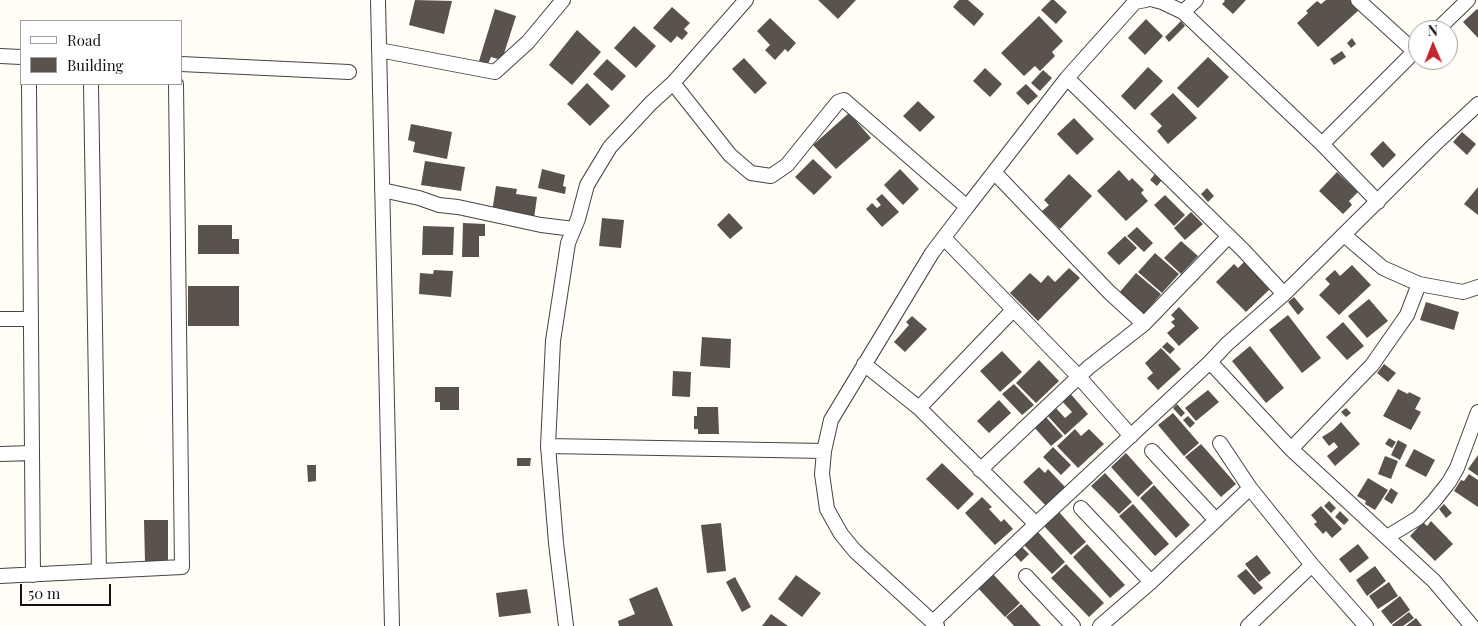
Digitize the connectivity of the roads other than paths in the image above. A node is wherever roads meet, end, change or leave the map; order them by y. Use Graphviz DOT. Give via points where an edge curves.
graph roads {
  1 [pos="378,0"];
  2 [pos="563,0"];
  3 [pos="746,0"];
  4 [pos="1154,0"];
  5 [pos="1196,0"];
  6 [pos="1358,0"];
  7 [pos="1468,0"];
  8 [pos="1139,1"];
  9 [pos="1183,12"];
  10 [pos="1447,20"];
  11 [pos="1408,43"];
  12 [pos="379,50"];
  13 [pos="0,56"];
  14 [pos="20,57"];
  15 [pos="1408,58"];
  16 [pos="182,64"];
  17 [pos="349,72"];
  18 [pos="1067,78"];
  19 [pos="673,83"];
  20 [pos="29,85"];
  21 [pos="91,85"];
  22 [pos="176,85"];
  23 [pos="1478,104"];
  24 [pos="1322,144"];
  25 [pos="994,172"];
  26 [pos="382,190"];
  27 [pos="1378,202"];
  28 [pos="967,206"];
  29 [pos="574,229"];
  30 [pos="1344,235"];
  31 [pos="1229,236"];
  32 [pos="944,238"];
  33 [pos="1419,284"];
  34 [pos="1478,287"];
  35 [pos="1284,294"];
  36 [pos="1013,310"];
  37 [pos="0,319"];
  38 [pos="30,319"];
  39 [pos="1144,324"];
  40 [pos="1210,362"];
  41 [pos="864,364"];
  42 [pos="1079,377"];
  43 [pos="919,408"];
  44 [pos="1478,412"];
  45 [pos="1131,436"];
  46 [pos="1220,443"];
  47 [pos="548,446"];
  48 [pos="1291,449"];
  49 [pos="824,450"];
  50 [pos="1152,451"];
  51 [pos="32,453"];
  52 [pos="0,454"];
  53 [pos="980,470"];
  54 [pos="1250,488"];
  55 [pos="1081,508"];
  56 [pos="1215,520"];
  57 [pos="1036,524"];
  58 [pos="1387,537"];
  59 [pos="1312,565"];
  60 [pos="99,571"];
  61 [pos="32,575"];
  62 [pos="0,576"];
  63 [pos="1026,576"];
  64 [pos="1151,582"];
  65 [pos="935,624"];
  66 [pos="1475,625"];
  67 [pos="392,626"];
  68 [pos="566,626"];
  69 [pos="1073,626"];
  70 [pos="1100,626"];
  71 [pos="1248,626"];
  72 [pos="1366,626"];
  1 -- 12 [label="street"];
  2 -- 12 [label="street" via="528,42 495,72"];
  3 -- 19 [label="street"];
  4 -- 9 [label="street"];
  5 -- 9 [label="street"];
  6 -- 11 [label="street"];
  7 -- 10 [label="street"];
  8 -- 18 [label="street"];
  9 -- 24 [label="street"];
  12 -- 26 [label="street"];
  13 -- 14 [label="street"];
  15 -- 24 [label="street"];
  16 -- 17 [label="street"];
  18 -- 25 [label="street"];
  18 -- 31 [label="street"];
  19 -- 28 [label="street" via="730,155 751,173 771,176 787,165 838,102 844,100"];
  19 -- 29 [label="street" via="610,147 587,185"];
  20 -- 38 [label="street"];
  21 -- 60 [label="street"];
  22 -- 60 [label="street" via="182,567"];
  23 -- 27 [label="street"];
  24 -- 27 [label="street"];
  25 -- 28 [label="street"];
  25 -- 39 [label="street"];
  26 -- 29 [label="street" via="439,205"];
  26 -- 67 [label="street"];
  27 -- 30 [label="street"];
  28 -- 32 [label="street"];
  29 -- 47 [label="street" via="568,243 553,341"];
  30 -- 33 [label="street" via="1384,268"];
  30 -- 35 [label="street"];
  31 -- 35 [label="street"];
  31 -- 39 [label="street"];
  32 -- 36 [label="street"];
  32 -- 41 [label="street"];
  33 -- 34 [label="street" via="1462,292"];
  33 -- 48 [label="street" via="1407,315 1372,365"];
  35 -- 40 [label="street"];
  36 -- 42 [label="street"];
  36 -- 43 [label="street"];
  37 -- 38 [label="street"];
  38 -- 51 [label="street"];
  39 -- 42 [label="street"];
  40 -- 45 [label="street"];
  40 -- 48 [label="street"];
  41 -- 43 [label="street"];
  41 -- 49 [label="street" via="831,420"];
  42 -- 45 [label="street"];
  42 -- 53 [label="street"];
  43 -- 53 [label="street"];
  44 -- 58 [label="street" via="1449,482 1418,518"];
  45 -- 57 [label="street"];
  46 -- 54 [label="street"];
  47 -- 49 [label="street"];
  47 -- 68 [label="street"];
  48 -- 58 [label="street"];
  49 -- 65 [label="street" via="822,474 827,509 841,534 855,551"];
  50 -- 56 [label="street"];
  51 -- 52 [label="street"];
  51 -- 61 [label="street"];
  53 -- 57 [label="street"];
  54 -- 56 [label="street"];
  54 -- 59 [label="street"];
  55 -- 64 [label="street"];
  56 -- 64 [label="street"];
  57 -- 65 [label="street"];
  58 -- 66 [label="street"];
  59 -- 71 [label="street"];
  59 -- 72 [label="street"];
  60 -- 61 [label="street"];
  61 -- 62 [label="street"];
  63 -- 69 [label="street"];
  64 -- 70 [label="street"];
}
